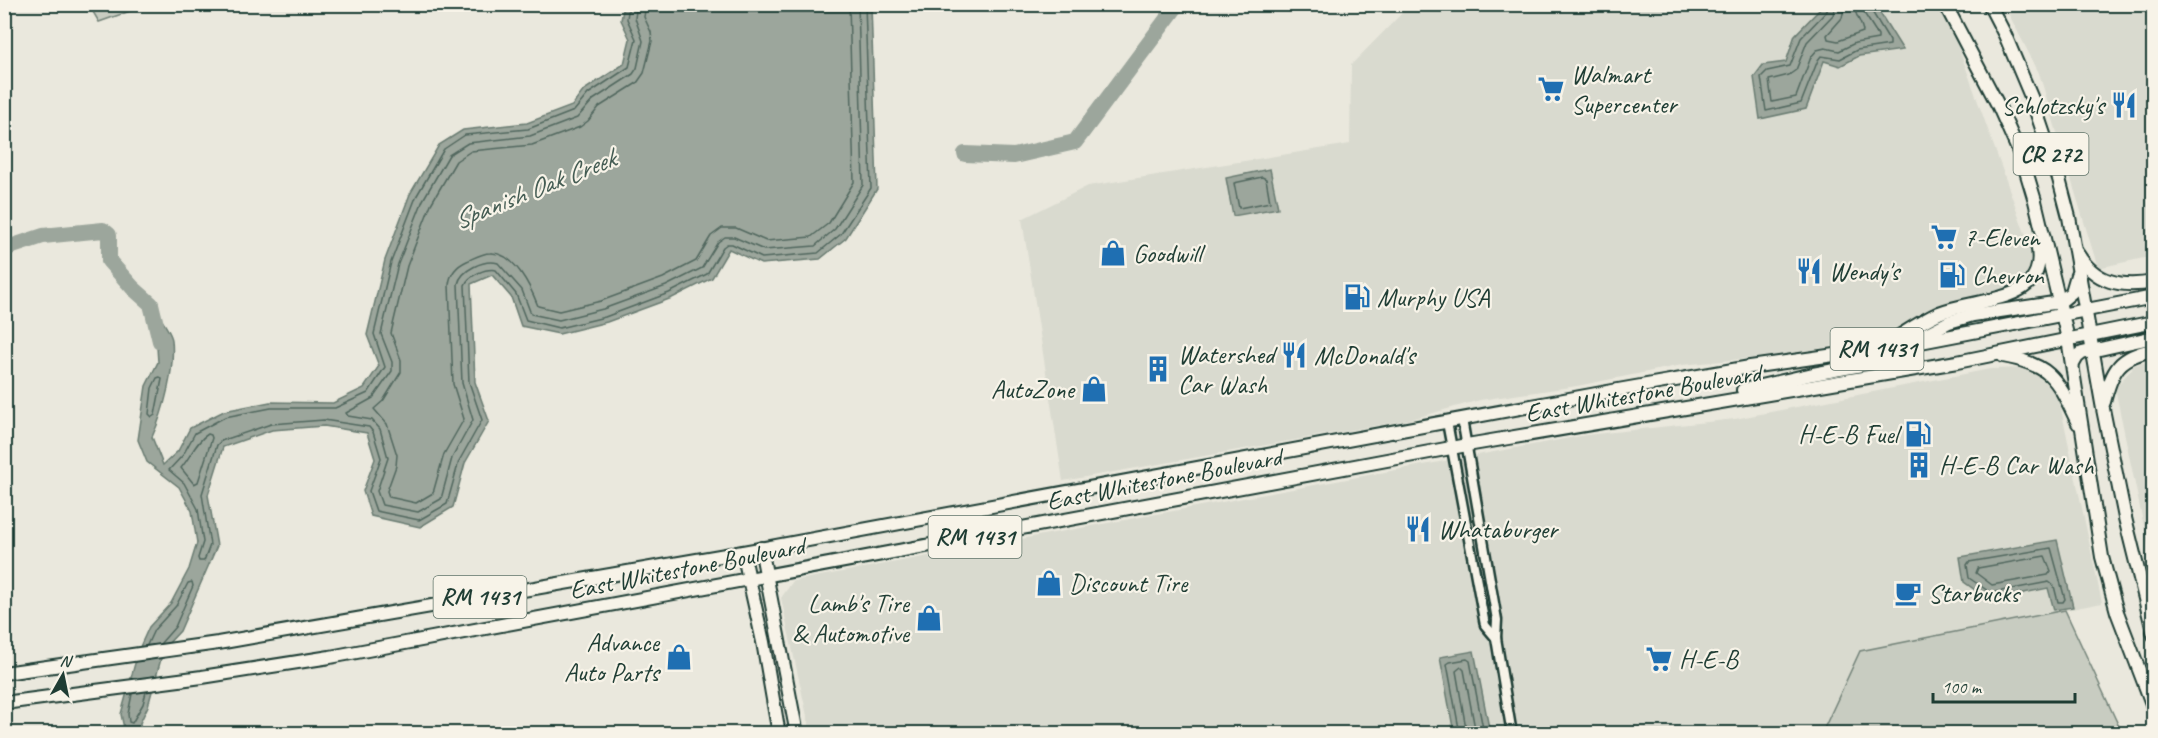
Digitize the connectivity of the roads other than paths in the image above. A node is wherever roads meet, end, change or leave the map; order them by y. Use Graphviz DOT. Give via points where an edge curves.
graph roads {
  1 [pos="1945,4"];
  2 [pos="1989,4"];
  3 [pos="2035,201"];
  4 [pos="2075,249"];
  5 [pos="2078,269"];
  6 [pos="2154,282"];
  7 [pos="2154,297"];
  8 [pos="2060,302"];
  9 [pos="2086,311"];
  10 [pos="2063,315"];
  11 [pos="2154,322"];
  12 [pos="2090,335"];
  13 [pos="2154,338"];
  14 [pos="2068,339"];
  15 [pos="1905,345"];
  16 [pos="1879,348"];
  17 [pos="2092,350"];
  18 [pos="2154,350"];
  19 [pos="1996,354"];
  20 [pos="2073,364"];
  21 [pos="2103,409"];
  22 [pos="1638,416"];
  23 [pos="1462,419"];
  24 [pos="1447,422"];
  25 [pos="2084,434"];
  26 [pos="1467,445"];
  27 [pos="1451,448"];
  28 [pos="761,548"];
  29 [pos="743,552"];
  30 [pos="767,576"];
  31 [pos="749,580"];
  32 [pos="2154,635"];
  33 [pos="1496,638"];
  34 [pos="4,673"];
  35 [pos="4,703"];
  36 [pos="2154,709"];
  37 [pos="779,734"];
  38 [pos="797,734"];
  39 [pos="1512,734"];
  1 -- 3 [label="main road, CR 272" via="2023,160"];
  2 -- 4 [label="main road, CR 272" via="2036,111 2059,179"];
  3 -- 8 [label="main road, CR 272"];
  3 -- 16 [label="main road" via="2032,222 2040,257 2033,281 2019,291 1939,314"];
  4 -- 5 [label="main road, CR 272"];
  4 -- 6 [label="main road" via="2081,260 2108,281 2130,285"];
  5 -- 8 [label="main road" via="2076,285"];
  5 -- 9 [label="main road, CR 272"];
  7 -- 9 [label="main road, East Whitestone Boulevard / RM 1431"];
  8 -- 10 [label="main road, CR 272"];
  8 -- 15 [label="main road" via="1973,315 1949,322"];
  9 -- 10 [label="main road, East Whitestone Boulevard / RM 1431"];
  9 -- 12 [label="main road"];
  10 -- 14 [label="main road"];
  10 -- 15 [label="main road, East Whitestone Boulevard / RM 1431"];
  11 -- 12 [label="main road, East Whitestone Boulevard / RM 1431"];
  12 -- 14 [label="main road, East Whitestone Boulevard / RM 1431"];
  12 -- 17 [label="main road"];
  13 -- 17 [label="main road"];
  14 -- 19 [label="main road, East Whitestone Boulevard / RM 1431"];
  14 -- 20 [label="main road"];
  15 -- 16 [label="main road, East Whitestone Boulevard / RM 1431"];
  15 -- 22 [label="main road" via="1867,364 1656,405"];
  16 -- 23 [label="main road, East Whitestone Boulevard / RM 1431"];
  17 -- 20 [label="main road" via="2077,357"];
  17 -- 21 [label="main road"];
  18 -- 21 [label="main road" via="2121,362 2109,383"];
  19 -- 22 [label="main road, East Whitestone Boulevard / RM 1431"];
  19 -- 25 [label="main road" via="2033,362 2052,376"];
  20 -- 25 [label="main road"];
  21 -- 32 [label="main road"];
  22 -- 26 [label="main road, East Whitestone Boulevard / RM 1431"];
  23 -- 24 [label="main road, East Whitestone Boulevard / RM 1431"];
  23 -- 26 [label="street"];
  24 -- 27 [label="street"];
  24 -- 28 [label="main road, East Whitestone Boulevard / RM 1431"];
  25 -- 36 [label="main road" via="2102,557 2117,612"];
  26 -- 27 [label="main road, East Whitestone Boulevard / RM 1431"];
  26 -- 33 [label="street" via="1497,620"];
  27 -- 30 [label="main road, East Whitestone Boulevard / RM 1431"];
  27 -- 33 [label="street" via="1485,624"];
  28 -- 29 [label="main road, East Whitestone Boulevard / RM 1431"];
  28 -- 30 [label="main road"];
  29 -- 31 [label="main road"];
  29 -- 34 [label="main road, East Whitestone Boulevard / RM 1431" via="218,643"];
  30 -- 31 [label="main road, East Whitestone Boulevard / RM 1431"];
  30 -- 38 [label="main road"];
  31 -- 35 [label="main road, East Whitestone Boulevard / RM 1431" via="330,657"];
  31 -- 37 [label="main road"];
  33 -- 39 [label="street"];
}
